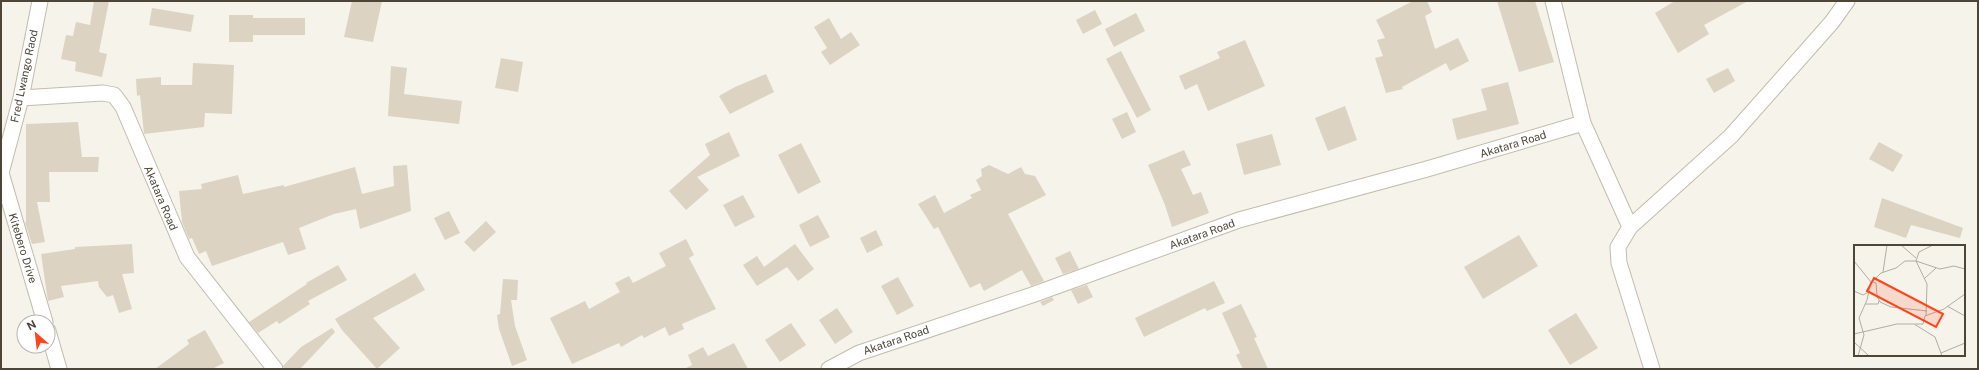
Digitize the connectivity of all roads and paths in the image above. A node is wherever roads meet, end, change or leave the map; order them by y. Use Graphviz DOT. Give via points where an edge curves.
graph roads {
  1 [pos="40,1"];
  2 [pos="1553,1"];
  3 [pos="1847,1"];
  4 [pos="20,98"];
  5 [pos="1583,123"];
  6 [pos="1,173"];
  7 [pos="1630,227"];
  8 [pos="43,314"];
  9 [pos="55,354"];
  10 [pos="59,369"];
  11 [pos="275,369"];
  12 [pos="828,369"];
  13 [pos="1652,369"];
  1 -- 4 [label="street, Fred Lwango Raod"];
  2 -- 5 [label="street"];
  3 -- 7 [label="street" via="1832,22 1731,136"];
  4 -- 6 [label="street, Fred Lwango Raod"];
  4 -- 11 [label="street, Akatara Road" via="103,92 114,95 123,107 187,257"];
  5 -- 7 [label="street"];
  5 -- 12 [label="street, Akatara Road" via="1419,172 1239,220 1032,295 859,353"];
  6 -- 8 [label="street, Kitebero Drive"];
  7 -- 13 [label="street" via="1618,247 1619,263"];
  9 -- 10 [label="street"];
}
